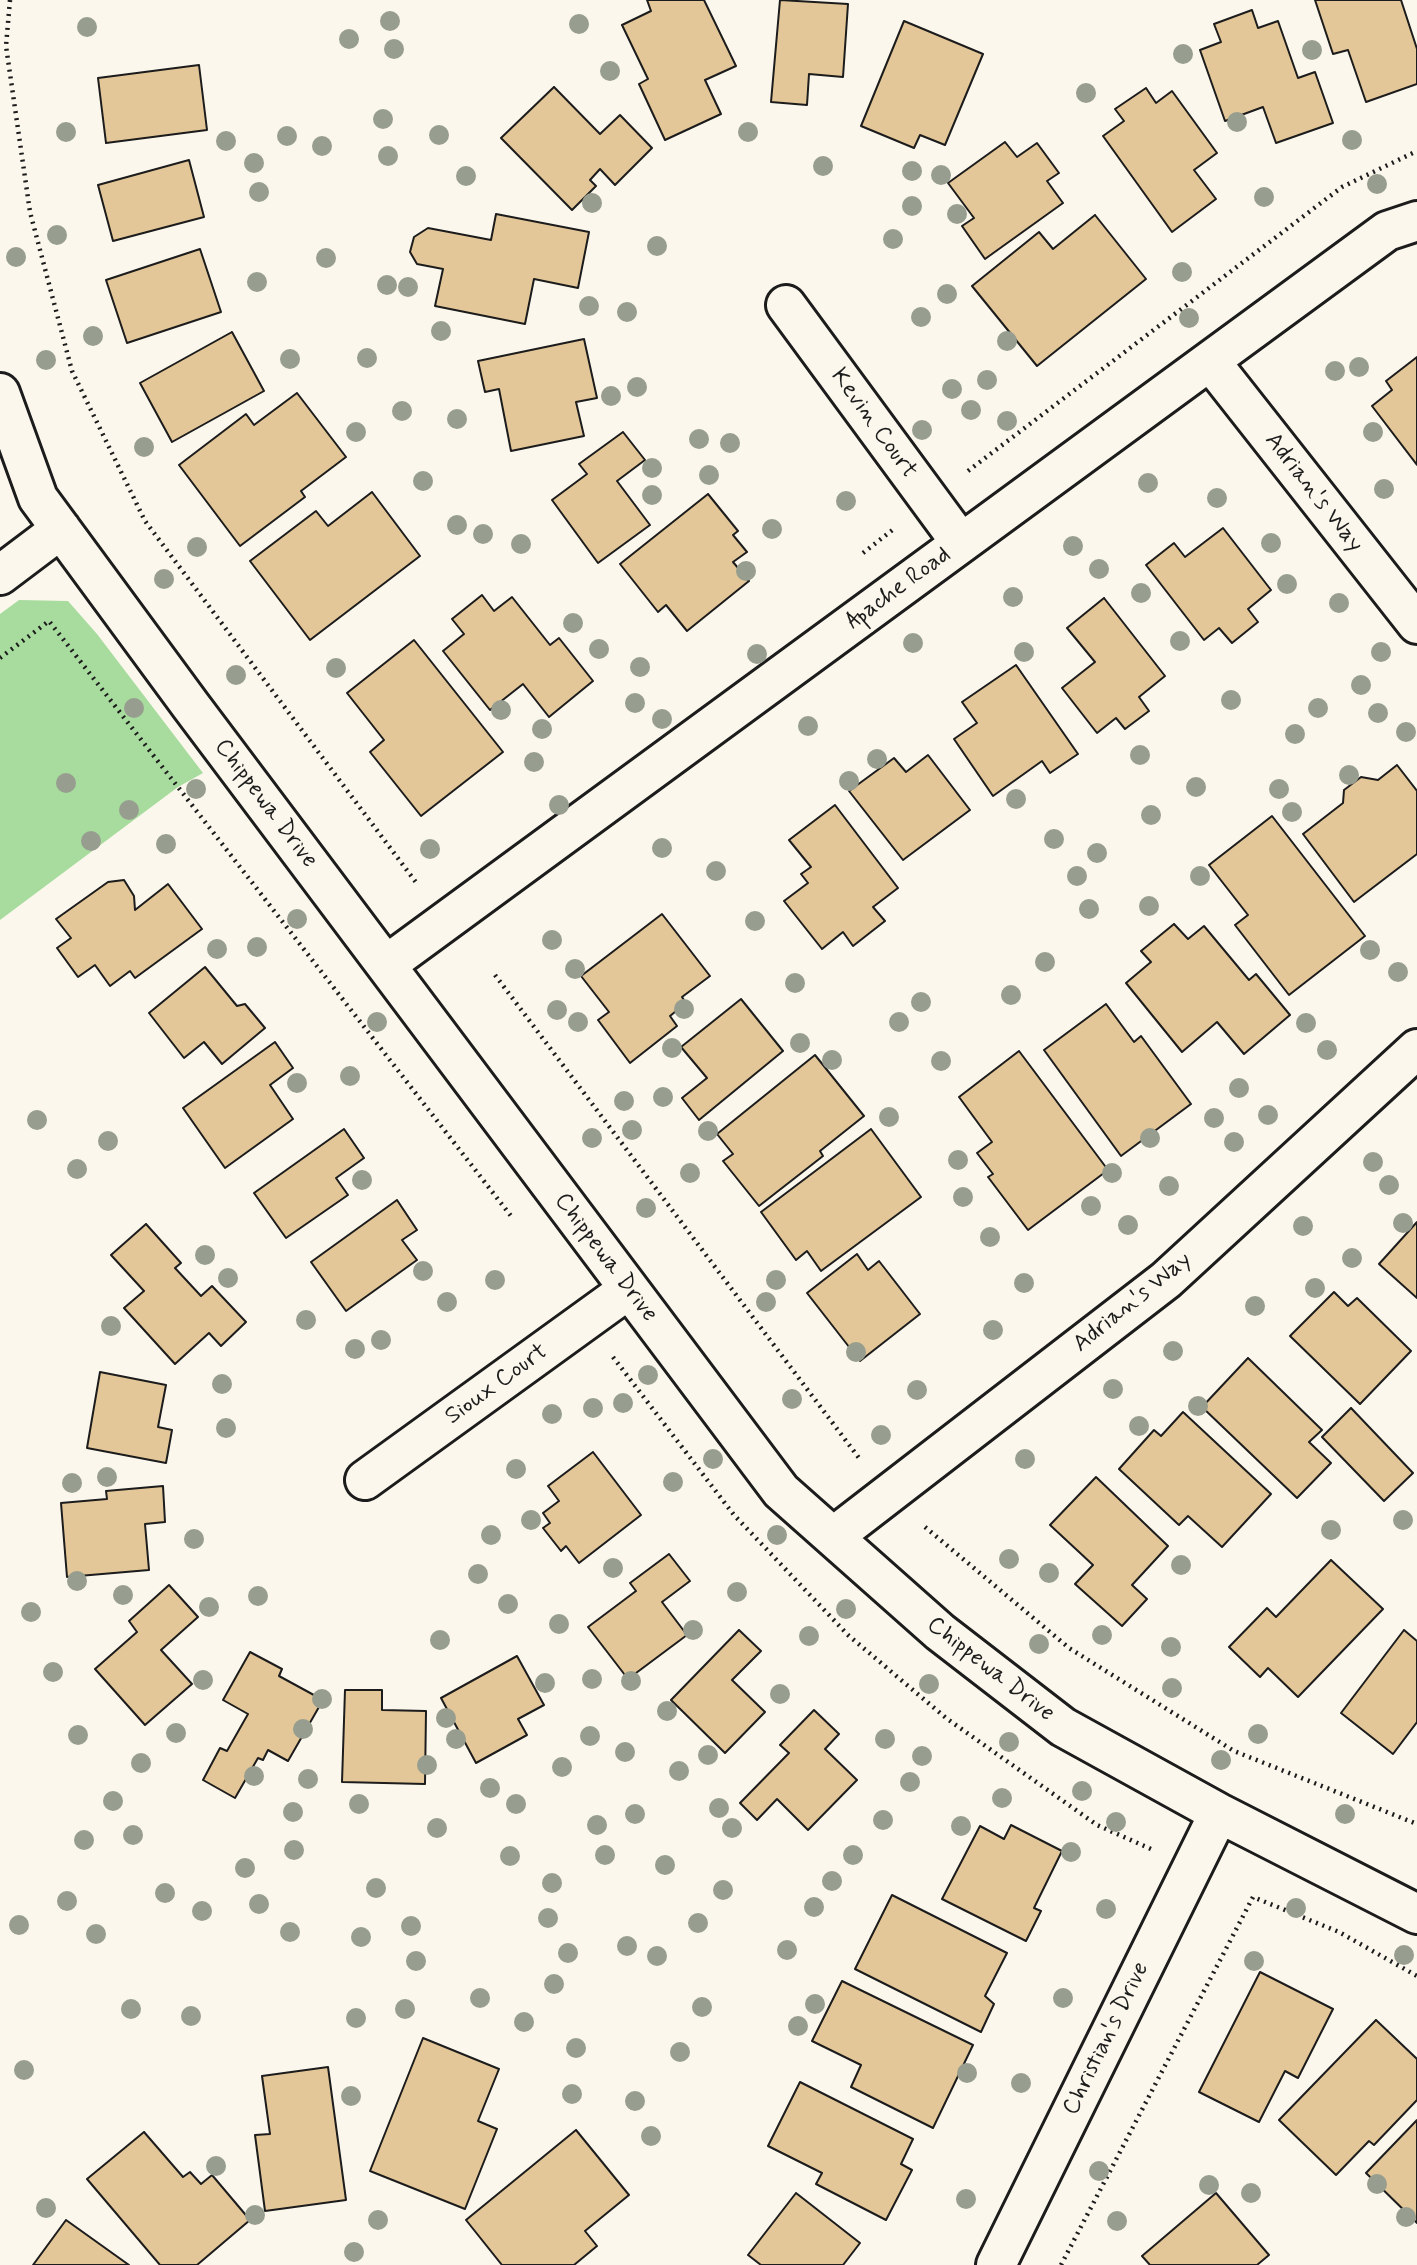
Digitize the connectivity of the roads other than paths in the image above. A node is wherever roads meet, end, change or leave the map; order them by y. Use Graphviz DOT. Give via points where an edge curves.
graph roads {
  1 [pos="1417,221"];
  2 [pos="786,305"];
  3 [pos="1210,361"];
  4 [pos="0,393"];
  5 [pos="61,529"];
  6 [pos="961,543"];
  7 [pos="0,575"];
  8 [pos="1417,624"];
  9 [pos="386,965"];
  10 [pos="1417,1049"];
  11 [pos="629,1289"];
  12 [pos="365,1480"];
  13 [pos="833,1537"];
  14 [pos="1219,1813"];
  15 [pos="1417,1914"];
  16 [pos="996,2265"];
  1 -- 3 [label="street, Apache Road" via="1387,231"];
  2 -- 6 [label="street, Kevin Court"];
  3 -- 6 [label="street, Apache Road"];
  3 -- 8 [label="street, Adrian's Way"];
  4 -- 5 [label="street, Chippewa Drive" via="38,498"];
  5 -- 7 [label="street"];
  5 -- 9 [label="street, Chippewa Drive"];
  6 -- 9 [label="street, Apache Road"];
  9 -- 11 [label="street, Chippewa Drive"];
  10 -- 13 [label="street, Adrian's Way" via="1166,1280"];
  11 -- 12 [label="street, Sioux Court"];
  11 -- 13 [label="street, Chippewa Drive" via="780,1491"];
  13 -- 14 [label="street, Chippewa Drive" via="940,1632 1063,1727"];
  14 -- 15 [label="street, Chippewa Drive"];
  14 -- 16 [label="street, Christian's Drive"];
}
